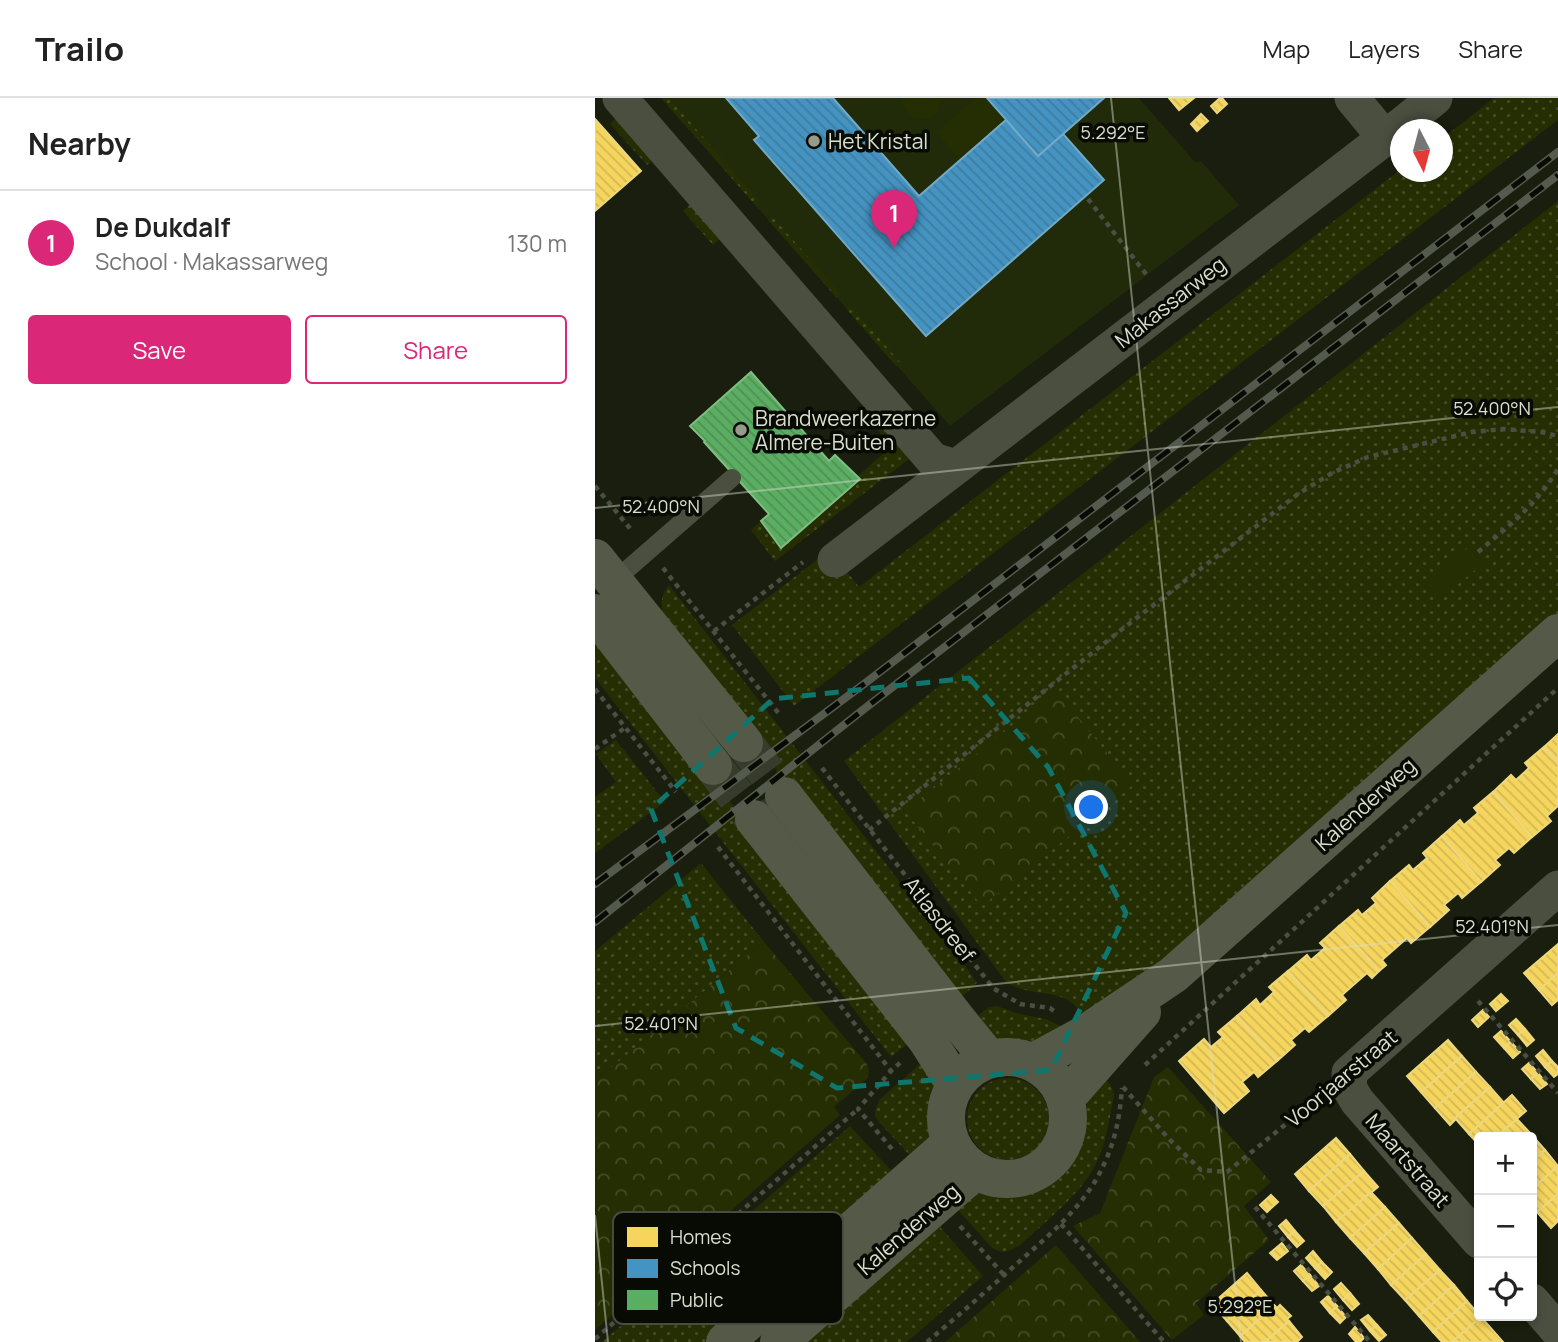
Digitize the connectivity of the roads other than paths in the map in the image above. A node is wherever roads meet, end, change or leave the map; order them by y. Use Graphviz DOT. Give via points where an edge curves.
graph roads {
  1 [pos="620,98"];
  2 [pos="1353,98"];
  3 [pos="1435,98"];
  4 [pos="1385,138"];
  5 [pos="956,467"];
  6 [pos="732,478"];
  7 [pos="835,560"];
  8 [pos="600,587"];
  9 [pos="1558,633"];
  10 [pos="744,743"];
  11 [pos="713,766"];
  12 [pos="784,796"];
  13 [pos="754,819"];
  14 [pos="1558,888"];
  15 [pos="1173,975"];
  16 [pos="989,1059"];
  17 [pos="1034,1062"];
  18 [pos="1349,1073"];
  19 [pos="955,1084"];
  20 [pos="1066,1098"];
  21 [pos="963,1157"];
  22 [pos="1474,1235"];
  23 [pos="843,1250"];
  24 [pos="843,1278"];
  25 [pos="1537,1307"];
  26 [pos="748,1324"];
  27 [pos="797,1324"];
  28 [pos="1558,1331"];
  29 [pos="725,1342"];
  30 [pos="779,1342"];
  1 -- 5 [label="street" via="933,460"];
  2 -- 4 [label="street"];
  3 -- 4 [label="street, Makassarweg"];
  4 -- 5 [label="street, Makassarweg"];
  5 -- 7 [label="street, Makassarweg"];
  6 -- 8 [label="lane"];
  8 -- 10 [label="main road"];
  8 -- 11 [label="main road"];
  9 -- 15 [label="main road, Kalenderweg"];
  12 -- 16 [label="main road"];
  13 -- 19 [label="main road" via="927,1040"];
  14 -- 18 [label="street, Voorjaarstraat"];
  15 -- 17 [label="main road, Kalenderweg"];
  15 -- 20 [label="main road, Kalenderweg"];
  16 -- 17 [label="main road" via="1012,1056"];
  16 -- 19 [label="main road"];
  17 -- 20 [label="main road" via="1053,1077"];
  18 -- 22 [label="street, Maartstraat" via="1357,1101"];
  19 -- 21 [label="main road" via="947,1102 945,1125"];
  20 -- 21 [label="main road" via="1069,1124 1062,1146 1039,1171 1024,1178 989,1177"];
  21 -- 23 [label="main road, Kalenderweg"];
  21 -- 24 [label="main road, Kalenderweg"];
  25 -- 28 [label="street"];
  26 -- 29 [label="main road, Kalenderweg"];
  27 -- 30 [label="main road, Kalenderweg"];
}
